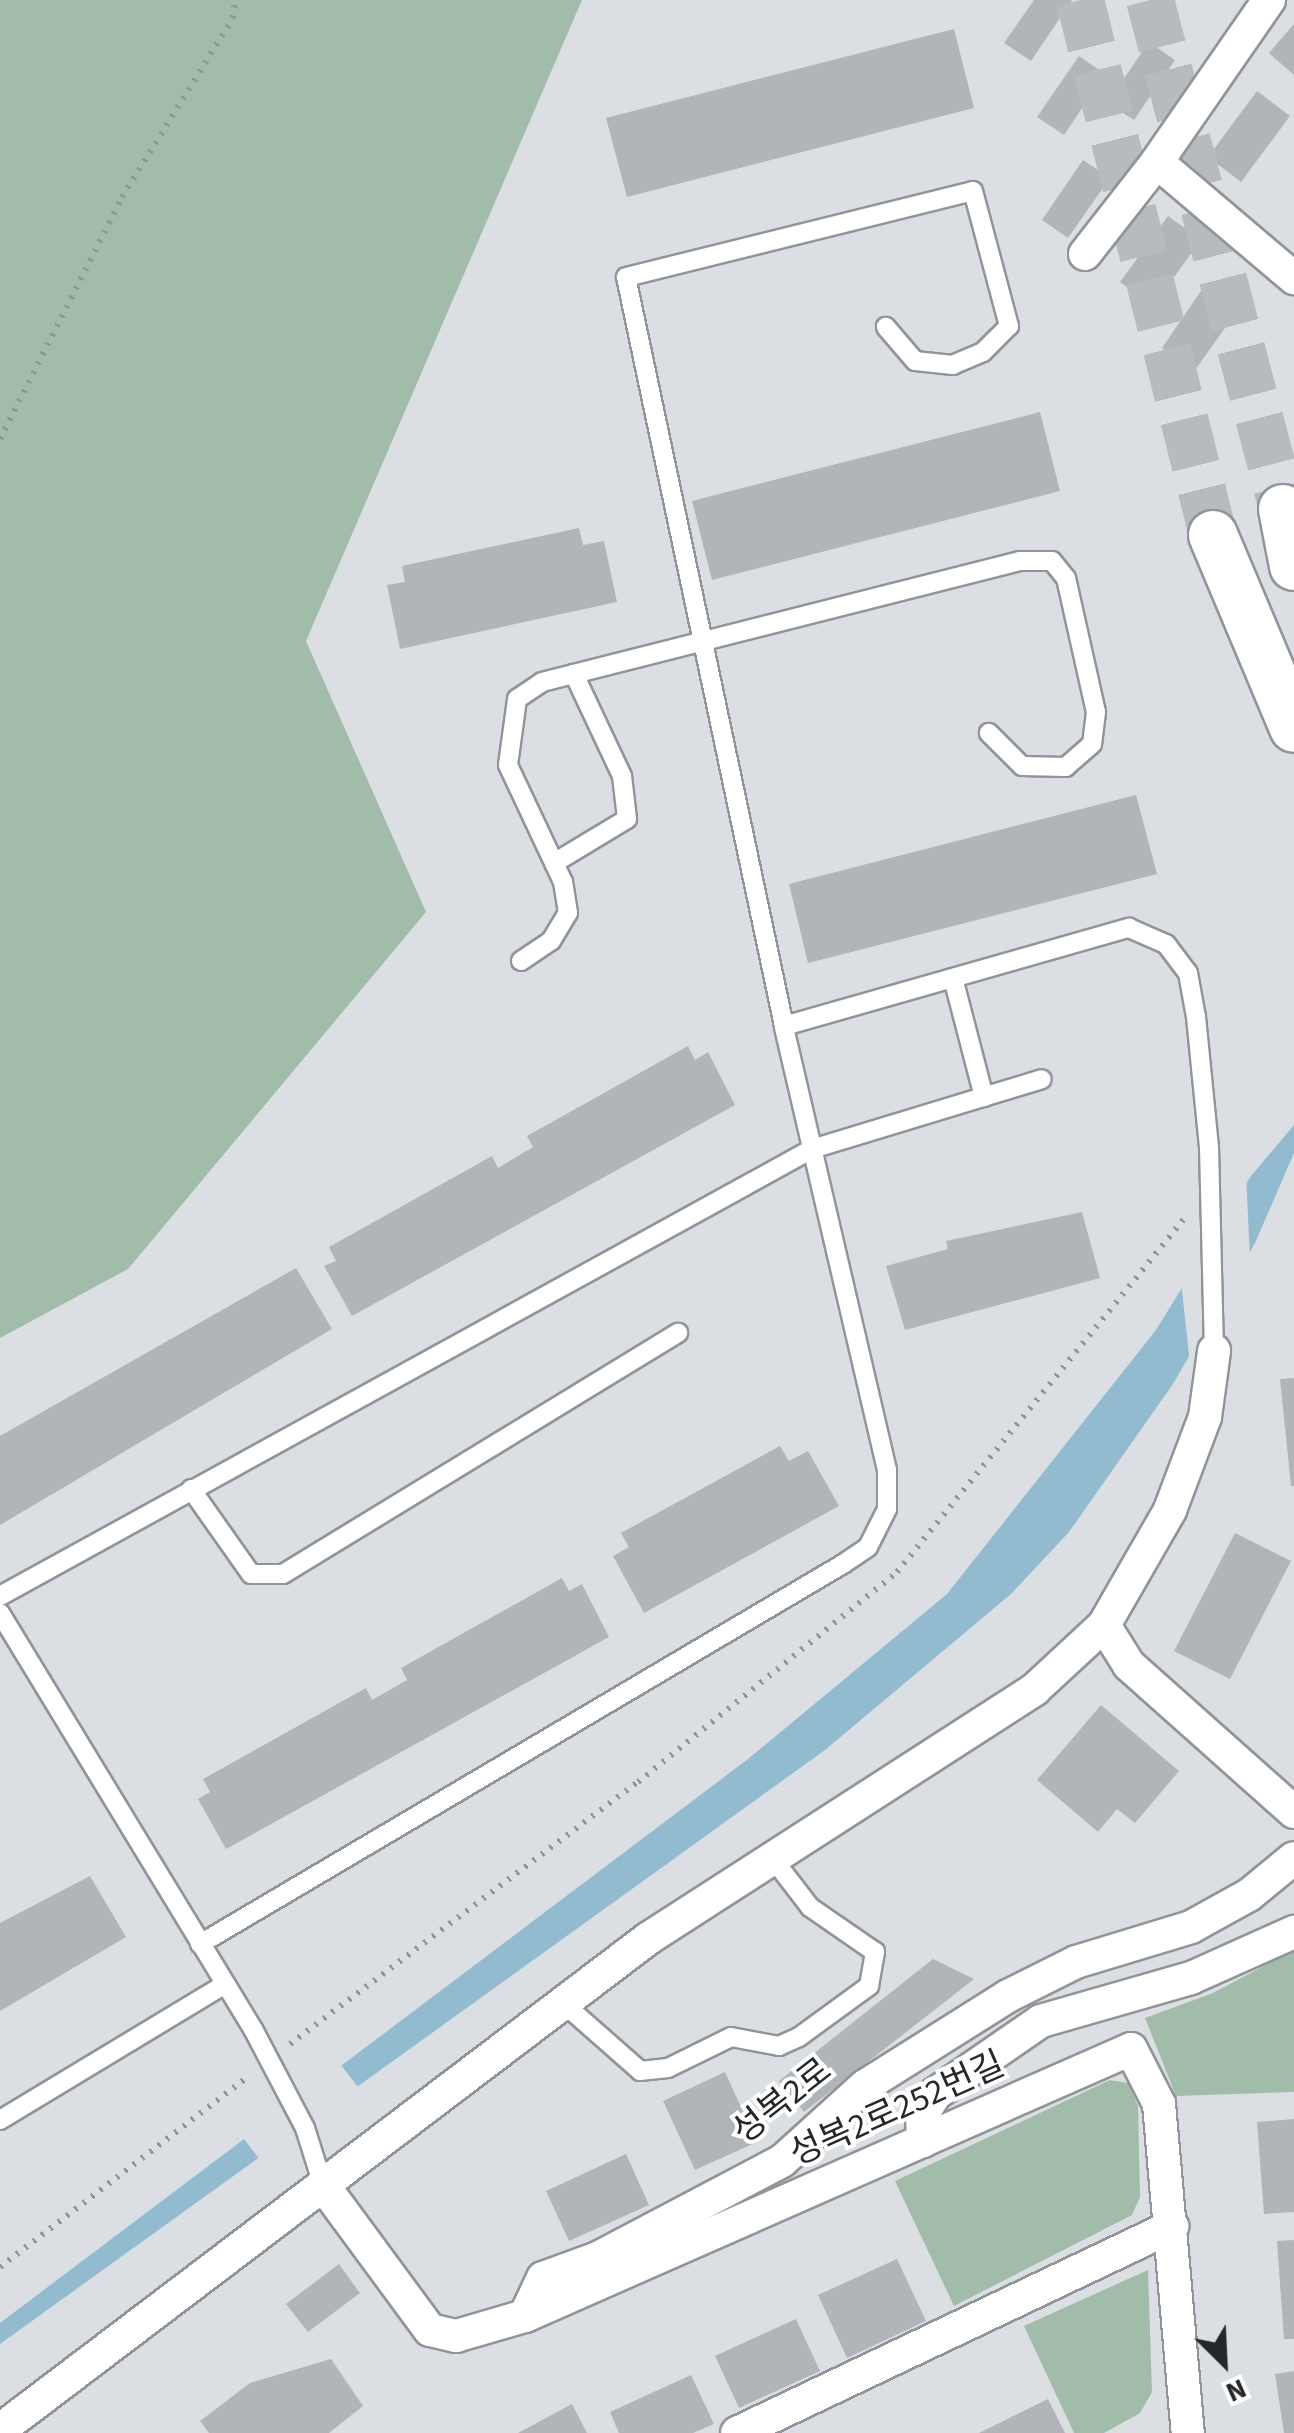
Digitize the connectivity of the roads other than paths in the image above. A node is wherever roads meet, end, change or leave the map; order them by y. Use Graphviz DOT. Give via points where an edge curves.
graph roads {
  1 [pos="1269,0"];
  2 [pos="1157,162"];
  3 [pos="1085,254"];
  4 [pos="1294,278"];
  5 [pos="886,327"];
  6 [pos="1283,508"];
  7 [pos="1214,534"];
  8 [pos="1294,566"];
  9 [pos="704,641"];
  10 [pos="574,674"];
  11 [pos="1294,728"];
  12 [pos="990,733"];
  13 [pos="554,863"];
  14 [pos="521,961"];
  15 [pos="953,978"];
  16 [pos="784,1026"];
  17 [pos="1042,1079"];
  18 [pos="984,1097"];
  19 [pos="812,1149"];
  20 [pos="678,1333"];
  21 [pos="1214,1352"];
  22 [pos="191,1489"];
  23 [pos="0,1596"];
  24 [pos="0,1613"];
  25 [pos="1104,1625"];
  26 [pos="1294,1812"];
  27 [pos="770,1855"];
  28 [pos="1294,1858"];
  29 [pos="1294,1932"];
  30 [pos="200,1944"];
  31 [pos="224,1985"];
  32 [pos="1104,2002"];
  33 [pos="563,2003"];
  34 [pos="1131,2049"];
  35 [pos="0,2120"];
  36 [pos="922,2141"];
  37 [pos="323,2186"];
  38 [pos="1172,2226"];
  39 [pos="524,2316"];
  40 [pos="0,2430"];
  41 [pos="1185,2431"];
  42 [pos="737,2433"];
  1 -- 2 [label="street"];
  2 -- 3 [label="street"];
  2 -- 4 [label="street"];
  5 -- 9 [label="lane" via="916,361 953,365 983,352 1009,326 974,190 626,277"];
  6 -- 8 [label="main road"];
  7 -- 11 [label="main road"];
  9 -- 10 [label="lane"];
  9 -- 12 [label="lane" via="1019,561 1052,561 1066,578 1096,712 1092,744 1066,767 1022,766"];
  9 -- 16 [label="lane"];
  10 -- 13 [label="lane" via="542,682 517,699 508,726 508,765"];
  10 -- 13 [label="lane" via="622,776 627,818"];
  13 -- 14 [label="lane" via="568,913 551,941"];
  15 -- 16 [label="lane"];
  15 -- 18 [label="lane"];
  15 -- 21 [label="lane" via="1129,928 1166,944 1188,973 1209,1147"];
  16 -- 19 [label="lane"];
  17 -- 18 [label="lane"];
  18 -- 19 [label="lane"];
  19 -- 22 [label="lane"];
  19 -- 30 [label="lane" via="887,1470 887,1509 868,1547"];
  20 -- 22 [label="lane" via="284,1574 251,1574"];
  21 -- 25 [label="street" via="1205,1417 1170,1510"];
  22 -- 23 [label="lane"];
  24 -- 30 [label="lane"];
  25 -- 26 [label="street" via="1128,1664"];
  25 -- 27 [label="street" via="1035,1689"];
  27 -- 33 [label="street"];
  27 -- 33 [label="lane" via="810,1907 875,1952 869,1986 799,2037 780,2046 731,2037 668,2068 640,2071"];
  28 -- 39 [label="street, 성복2로" via="1249,1895 1191,1927 1076,1962 1008,1996 865,2086 782,2161 598,2258 543,2278"];
  29 -- 32 [label="street" via="1190,1978"];
  30 -- 31 [label="lane"];
  31 -- 35 [label="lane"];
  31 -- 37 [label="lane" via="305,2128"];
  32 -- 34 [label="street"];
  32 -- 36 [label="street" via="1040,2021 934,2094 922,2116"];
  33 -- 37 [label="street"];
  34 -- 36 [label="street, 성복2로252번길"];
  34 -- 38 [label="street" via="1159,2104"];
  36 -- 39 [label="street, 성복2로252번길"];
  37 -- 39 [label="street" via="430,2330 456,2336"];
  37 -- 40 [label="street"];
  38 -- 41 [label="street"];
  38 -- 42 [label="street"];
}
